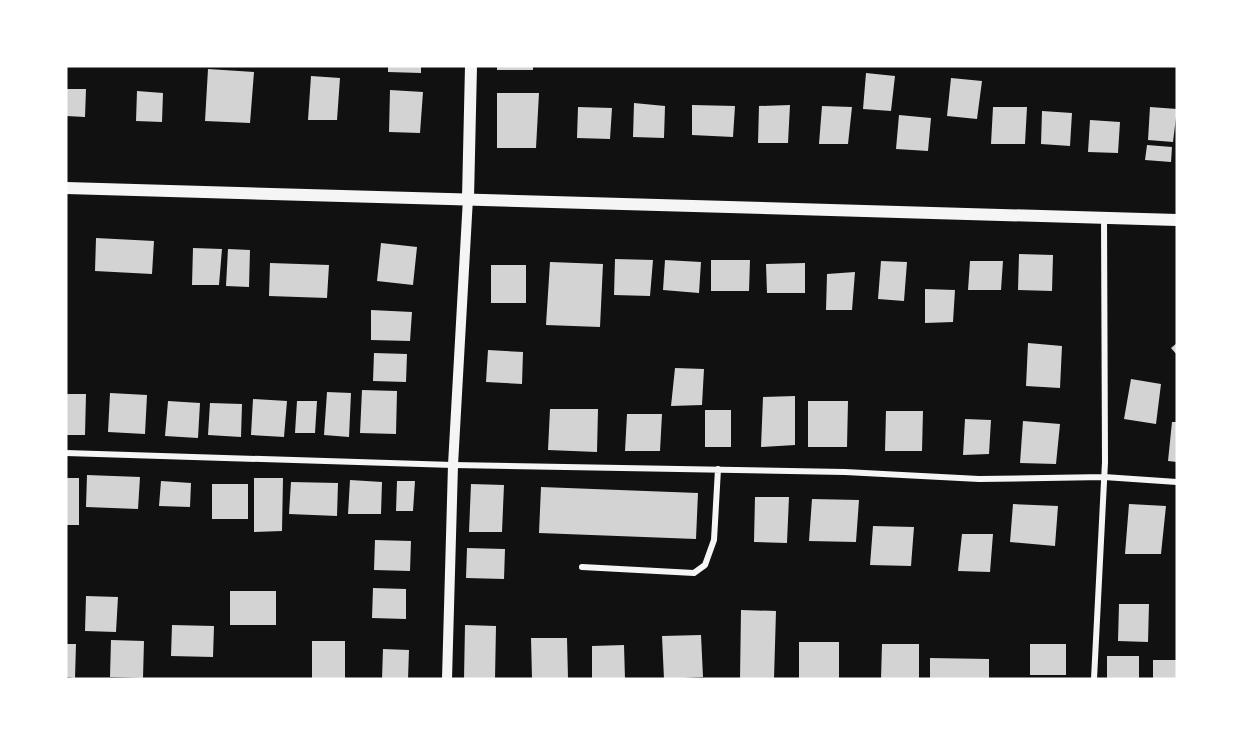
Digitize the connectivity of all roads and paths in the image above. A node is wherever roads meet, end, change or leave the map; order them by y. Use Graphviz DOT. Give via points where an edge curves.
graph roads {
  1 [pos="471,66"];
  2 [pos="66,188"];
  3 [pos="468,198"];
  4 [pos="1104,217"];
  5 [pos="1177,219"];
  6 [pos="66,453"];
  7 [pos="453,465"];
  8 [pos="718,470"];
  9 [pos="1104,477"];
  10 [pos="1177,482"];
  11 [pos="582,567"];
  12 [pos="447,679"];
  13 [pos="1094,679"];
  1 -- 3 [label="main road"];
  2 -- 3 [label="main road"];
  3 -- 4 [label="main road"];
  3 -- 7 [label="street"];
  4 -- 5 [label="main road"];
  4 -- 9 [label="street"];
  6 -- 7 [label="street"];
  7 -- 8 [label="street"];
  7 -- 12 [label="street"];
  8 -- 9 [label="street" via="979,479"];
  8 -- 11 [label="street" via="714,540 705,565 694,573"];
  9 -- 10 [label="street"];
  9 -- 13 [label="street"];
}
